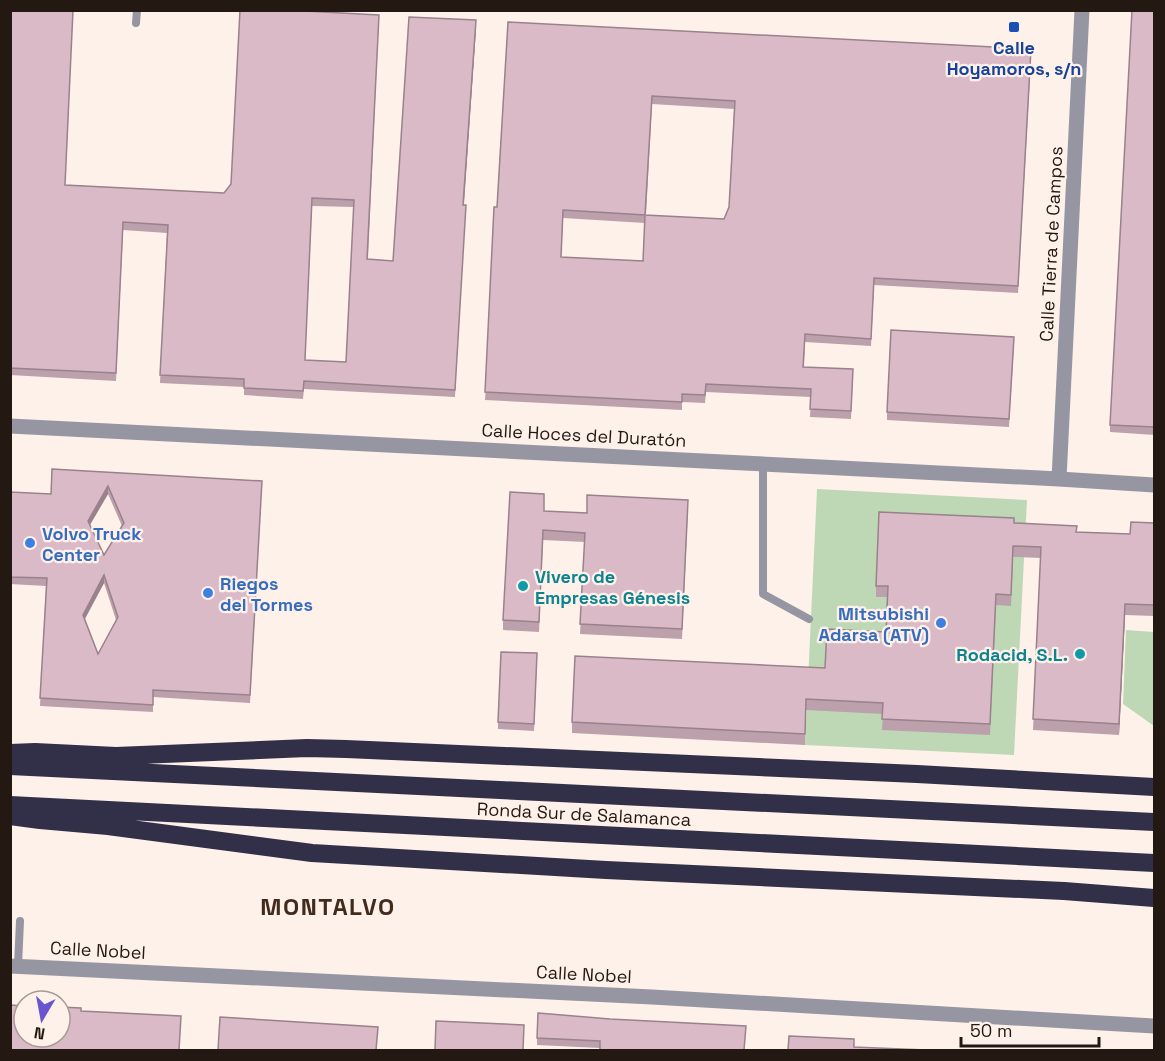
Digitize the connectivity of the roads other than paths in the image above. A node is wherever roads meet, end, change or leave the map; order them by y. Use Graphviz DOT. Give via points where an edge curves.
graph roads {
  1 [pos="137,10"];
  2 [pos="1082,10"];
  3 [pos="136,23"];
  4 [pos="10,426"];
  5 [pos="763,464"];
  6 [pos="1059,479"];
  7 [pos="1155,485"];
  8 [pos="809,619"];
  9 [pos="10,753"];
  10 [pos="10,766"];
  11 [pos="1155,787"];
  12 [pos="10,805"];
  13 [pos="10,816"];
  14 [pos="1155,822"];
  15 [pos="1155,863"];
  16 [pos="1155,898"];
  17 [pos="20,921"];
  18 [pos="14,966"];
  19 [pos="1155,1026"];
  1 -- 3 [label="lane"];
  2 -- 6 [label="street, Calle Tierra de Campos"];
  4 -- 5 [label="street, Calle Hoces del Duratón"];
  5 -- 6 [label="street, Calle Hoces del Duratón"];
  5 -- 8 [label="lane" via="763,594"];
  6 -- 7 [label="street, Calle Hoces del Duratón"];
  9 -- 11 [label="highway" via="116,756 346,749"];
  10 -- 14 [label="highway, Ronda Sur de Salamanca"];
  12 -- 15 [label="highway, Ronda Sur de Salamanca"];
  13 -- 16 [label="highway" via="322,854"];
  17 -- 18 [label="lane"];
  18 -- 19 [label="street, Calle Nobel"];
}
